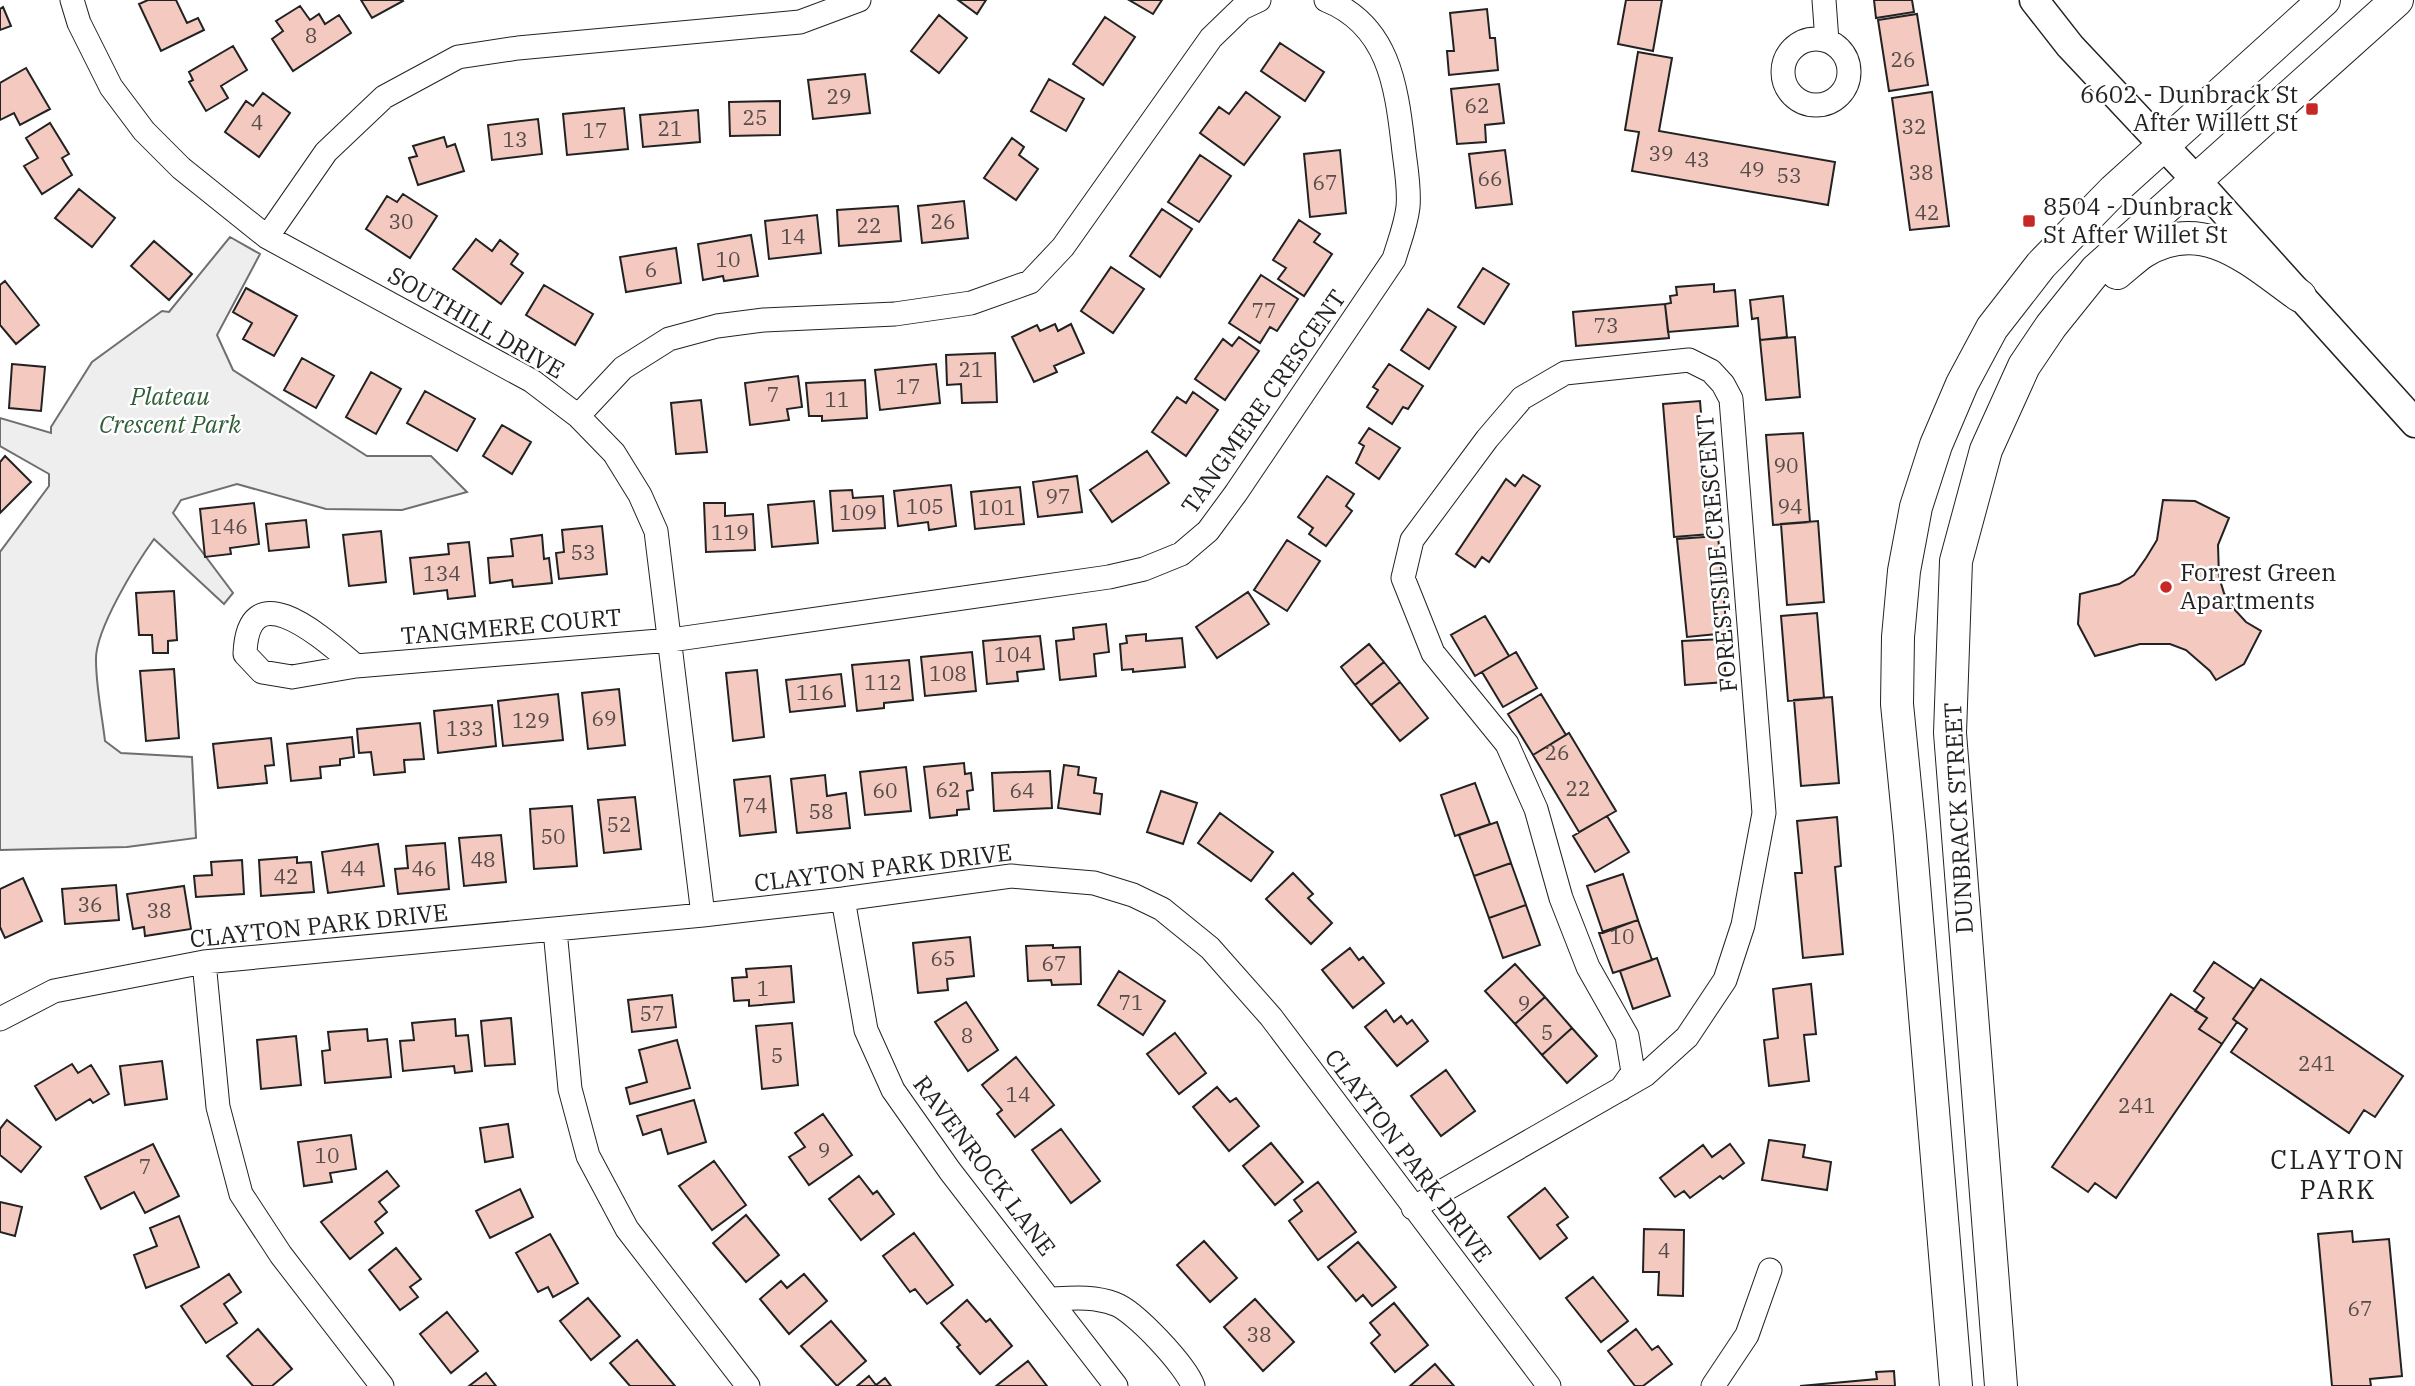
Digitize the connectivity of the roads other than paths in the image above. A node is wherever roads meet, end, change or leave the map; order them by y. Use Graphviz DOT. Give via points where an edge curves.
graph roads {
  1 [pos="72,0"];
  2 [pos="859,0"];
  3 [pos="1259,0"];
  4 [pos="1326,0"];
  5 [pos="1824,0"];
  6 [pos="2034,0"];
  7 [pos="2325,0"];
  8 [pos="2397,0"];
  9 [pos="1827,41"];
  10 [pos="2163,146"];
  11 [pos="2196,180"];
  12 [pos="267,237"];
  13 [pos="2300,296"];
  14 [pos="2051,326"];
  15 [pos="578,416"];
  16 [pos="2415,423"];
  17 [pos="671,639"];
  18 [pos="356,666"];
  19 [pos="843,899"];
  20 [pos="704,915"];
  21 [pos="555,930"];
  22 [pos="204,962"];
  23 [pos="0,1019"];
  24 [pos="1620,1089"];
  25 [pos="1413,1208"];
  26 [pos="1770,1270"];
  27 [pos="1051,1299"];
  28 [pos="382,1386"];
  29 [pos="748,1386"];
  30 [pos="1116,1386"];
  31 [pos="1193,1386"];
  32 [pos="1549,1386"];
  33 [pos="1713,1386"];
  34 [pos="1956,1386"];
  35 [pos="2001,1386"];
  1 -- 12 [label="street, SOUTHILL DRIVE" via="111,87 145,131 181,168"];
  2 -- 12 [label="street" via="800,22 458,57 384,97 326,152"];
  3 -- 15 [label="street" via="1242,8 1211,38 1062,247 1030,282 971,303 895,314 717,326 669,339 623,368"];
  4 -- 17 [label="street, TANGMERE CRESCENT" via="1342,6 1368,28 1386,58 1398,104 1408,210 1394,259 1208,531 1181,554 1144,569"];
  5 -- 9 [label="street"];
  6 -- 10 [label="street"];
  7 -- 10 [label="main road, DUNBRACK STREET"];
  8 -- 11 [label="main road, DUNBRACK STREET"];
  10 -- 11 [label="street"];
  10 -- 34 [label="main road, DUNBRACK STREET" via="2040,265 1992,328 1936,445 1916,506 1904,571 1897,704"];
  11 -- 13 [label="street"];
  11 -- 14 [label="main road, DUNBRACK STREET" via="2096,270"];
  12 -- 15 [label="street, SOUTHILL DRIVE" via="532,382"];
  13 -- 14 [label="main road" via="2235,249 2213,240 2190,238 2166,241 2143,252"];
  13 -- 16 [label="street"];
  14 -- 35 [label="main road, DUNBRACK STREET" via="2024,366 1986,450 1956,561 1950,733"];
  15 -- 17 [label="street, SOUTHILL DRIVE" via="614,453 656,531"];
  17 -- 18 [label="street, TANGMERE COURT"];
  17 -- 20 [label="street, SOUTHILL DRIVE"];
  19 -- 20 [label="street, CLAYTON PARK DRIVE"];
  19 -- 25 [label="street, CLAYTON PARK DRIVE" via="1012,876 1094,883 1162,909 1210,948 1271,1017"];
  19 -- 27 [label="street, RAVENROCK LANE" via="866,1030 893,1090"];
  20 -- 21 [label="street, CLAYTON PARK DRIVE"];
  21 -- 22 [label="street, CLAYTON PARK DRIVE"];
  21 -- 29 [label="street" via="570,1088 589,1156 627,1229"];
  22 -- 23 [label="street, CLAYTON PARK DRIVE" via="54,991"];
  22 -- 28 [label="street" via="218,1107 241,1194 281,1255"];
  24 -- 24 [label="street, FORESTSIDE CRESCENT" via="1645,1076 1687,1037 1724,980 1743,925 1764,813 1731,399 1711,371 1689,360 1565,373 1522,398 1412,540 1404,578 1433,653 1507,744 1536,809 1561,898 1588,967 1627,1036 1633,1072"];
  24 -- 25 [label="street, FORESTSIDE CRESCENT"];
  25 -- 32 [label="street, CLAYTON PARK DRIVE"];
  26 -- 33 [label="street" via="1747,1335"];
  27 -- 30 [label="street, RAVENROCK LANE"];
  27 -- 31 [label="street" via="1085,1297 1118,1304 1171,1353"];
}
